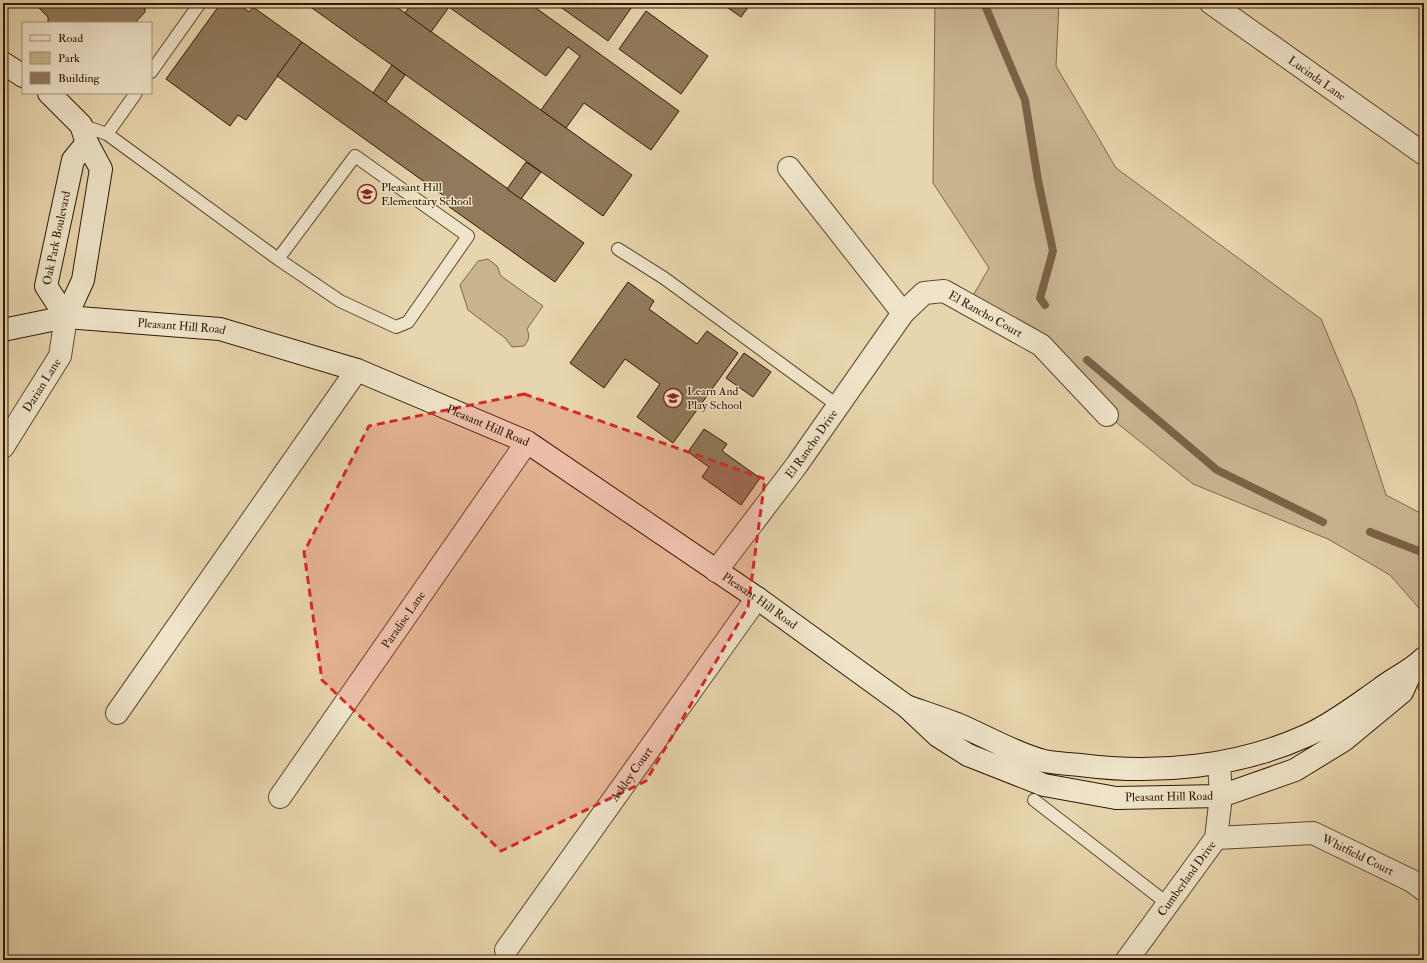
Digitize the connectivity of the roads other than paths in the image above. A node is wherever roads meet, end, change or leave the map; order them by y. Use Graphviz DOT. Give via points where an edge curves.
graph roads {
  1 [pos="200,3"];
  2 [pos="1211,3"];
  3 [pos="3,63"];
  4 [pos="152,71"];
  5 [pos="22,75"];
  6 [pos="50,94"];
  7 [pos="135,94"];
  8 [pos="84,134"];
  9 [pos="107,134"];
  10 [pos="1424,154"];
  11 [pos="789,168"];
  12 [pos="618,249"];
  13 [pos="278,259"];
  14 [pos="903,313"];
  15 [pos="66,317"];
  16 [pos="3,330"];
  17 [pos="357,370"];
  18 [pos="837,404"];
  19 [pos="1108,415"];
  20 [pos="528,442"];
  21 [pos="3,447"];
  22 [pos="716,571"];
  23 [pos="757,598"];
  24 [pos="1418,664"];
  25 [pos="906,706"];
  26 [pos="117,713"];
  27 [pos="1219,763"];
  28 [pos="1221,796"];
  29 [pos="280,797"];
  30 [pos="1034,800"];
  31 [pos="1216,838"];
  32 [pos="1424,890"];
  33 [pos="1168,904"];
  34 [pos="506,950"];
  35 [pos="1127,960"];
  1 -- 4 [label="lane"];
  2 -- 10 [label="street, Lucinda Lane"];
  3 -- 5 [label="street"];
  6 -- 8 [label="street"];
  7 -- 9 [label="lane"];
  8 -- 9 [label="lane"];
  8 -- 15 [label="street" via="101,170 83,280"];
  8 -- 15 [label="street, Oak Park Boulevard" via="73,160 46,286"];
  9 -- 13 [label="lane"];
  11 -- 14 [label="street"];
  12 -- 18 [label="lane" via="664,278"];
  13 -- 13 [label="lane" via="340,301 396,327 412,318 468,236 355,156"];
  14 -- 18 [label="street, El Rancho Drive"];
  14 -- 19 [label="street, El Rancho Court" via="924,292 944,291 1041,345"];
  15 -- 16 [label="street, Pleasant Hill Road"];
  15 -- 17 [label="street, Pleasant Hill Road" via="220,329"];
  15 -- 21 [label="street, Darian Lane" via="60,356"];
  17 -- 20 [label="street, Pleasant Hill Road"];
  17 -- 26 [label="street"];
  18 -- 22 [label="street, El Rancho Drive" via="796,466"];
  20 -- 22 [label="street, Pleasant Hill Road"];
  20 -- 29 [label="street, Paradise Lane"];
  22 -- 23 [label="street, Pleasant Hill Road"];
  23 -- 25 [label="street, Pleasant Hill Road"];
  23 -- 34 [label="street, Ackley Court"];
  24 -- 27 [label="street, Pleasant Hill Road" via="1310,734 1284,745"];
  24 -- 28 [label="street, Pleasant Hill Road" via="1402,692 1344,740 1295,770"];
  25 -- 27 [label="street, Pleasant Hill Road" via="1044,761 1112,769 1163,769"];
  25 -- 28 [label="street, Pleasant Hill Road" via="938,736 968,754 1044,785 1116,798"];
  27 -- 28 [label="street, Cumberland Drive"];
  28 -- 31 [label="street, Cumberland Drive"];
  30 -- 33 [label="lane"];
  31 -- 32 [label="street, Whitfield Court" via="1313,833 1412,880"];
  31 -- 33 [label="street, Cumberland Drive"];
  33 -- 35 [label="street, Cumberland Drive"];
}
